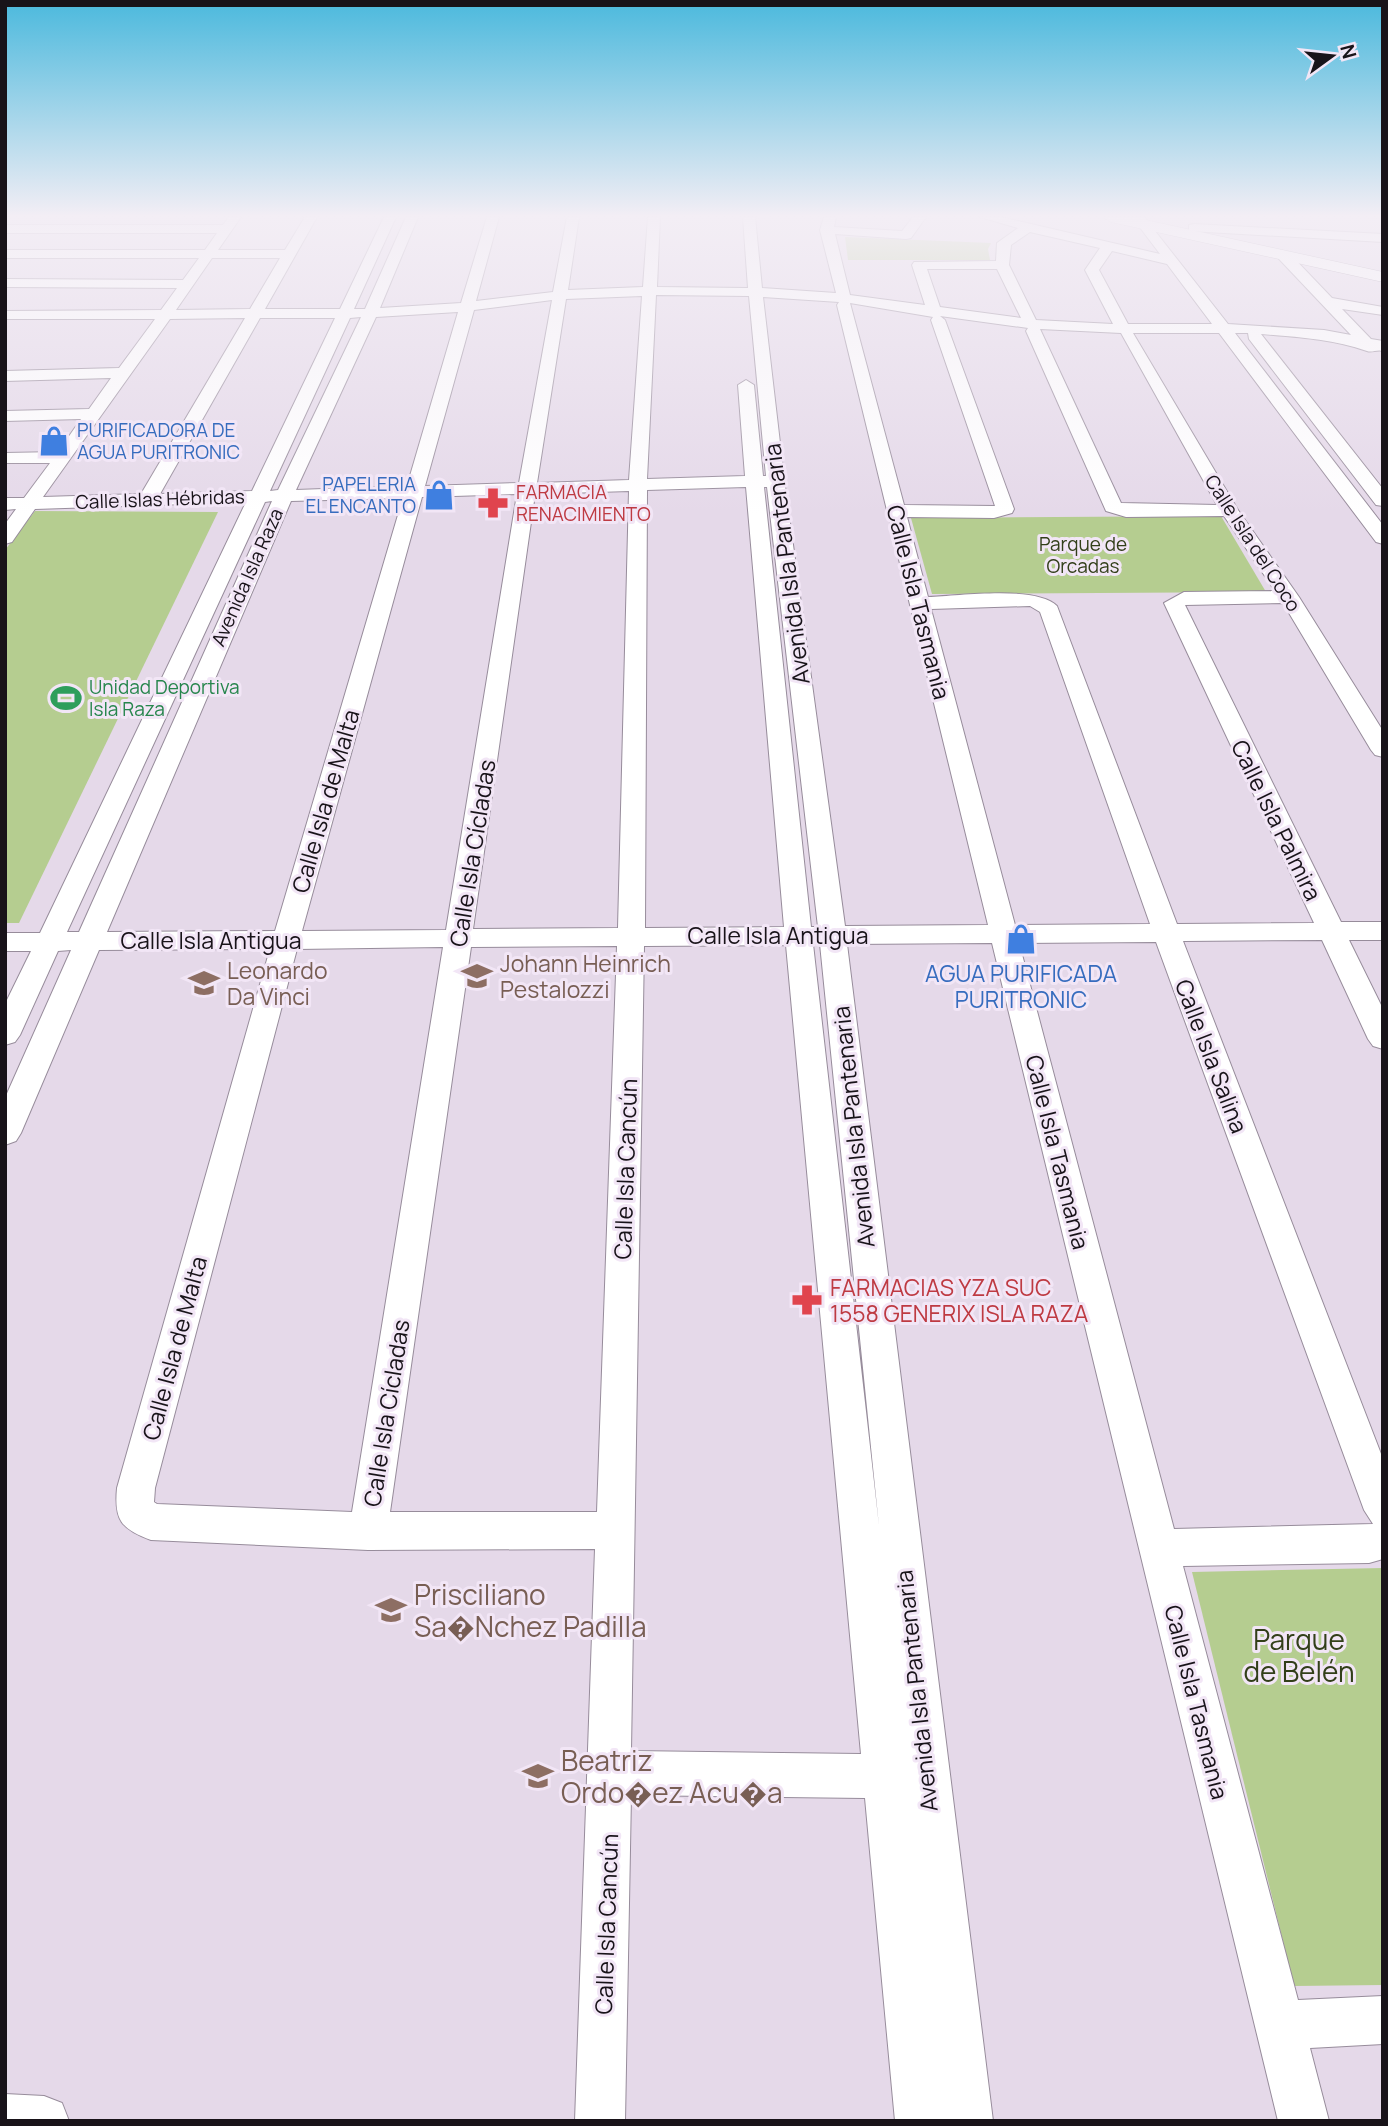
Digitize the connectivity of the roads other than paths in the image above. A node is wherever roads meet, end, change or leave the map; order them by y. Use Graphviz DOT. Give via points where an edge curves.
graph roads {
  1 [pos="101,316"];
  2 [pos="363,316"];
  3 [pos="369,316"];
  4 [pos="464,316"];
  5 [pos="557,316"];
  6 [pos="649,316"];
  7 [pos="749,316"];
  8 [pos="848,316"];
  9 [pos="931,316"];
  10 [pos="1026,316"];
  11 [pos="1117,316"];
  12 [pos="1216,316"];
  13 [pos="1238,316"];
  14 [pos="1344,316"];
  15 [pos="164,317"];
  16 [pos="252,317"];
  17 [pos="343,317"];
  18 [pos="936,317"];
  19 [pos="5,320"];
  20 [pos="1032,328"];
  21 [pos="1250,331"];
  22 [pos="1125,332"];
  23 [pos="1226,332"];
  24 [pos="1375,345"];
  25 [pos="1383,360"];
  26 [pos="124,373"];
  27 [pos="5,376"];
  28 [pos="95,414"];
  29 [pos="5,416"];
  30 [pos="65,457"];
  31 [pos="5,458"];
  32 [pos="1352,461"];
  33 [pos="1373,461"];
  34 [pos="1324,463"];
  35 [pos="764,481"];
  36 [pos="639,485"];
  37 [pos="527,488"];
  38 [pos="412,492"];
  39 [pos="258,496"];
  40 [pos="284,496"];
  41 [pos="147,500"];
  42 [pos="1383,501"];
  43 [pos="32,503"];
  44 [pos="5,504"];
  45 [pos="1229,510"];
  46 [pos="896,511"];
  47 [pos="5,538"];
  48 [pos="1383,538"];
  49 [pos="1289,597"];
  50 [pos="919,603"];
  51 [pos="1383,750"];
  52 [pos="1383,930"];
  53 [pos="1330,931"];
  54 [pos="1166,932"];
  55 [pos="1003,934"];
  56 [pos="798,935"];
  57 [pos="832,935"];
  58 [pos="631,936"];
  59 [pos="459,938"];
  60 [pos="286,939"];
  61 [pos="48,941"];
  62 [pos="87,941"];
  63 [pos="5,942"];
  64 [pos="5,1035"];
  65 [pos="1383,1039"];
  66 [pos="5,1133"];
  67 [pos="1383,1510"];
  68 [pos="615,1530"];
  69 [pos="368,1531"];
  70 [pos="1383,1540"];
  71 [pos="1158,1549"];
  72 [pos="610,1773"];
  73 [pos="906,1776"];
  74 [pos="1383,2020"];
  75 [pos="1279,2025"];
  76 [pos="5,2119"];
  77 [pos="44,2121"];
  78 [pos="600,2121"];
  79 [pos="921,2121"];
  80 [pos="968,2121"];
  81 [pos="1304,2121"];
  1 -- 15 [label="street"];
  2 -- 17 [label="street"];
  3 -- 40 [label="street, Avenida Isla Raza"];
  4 -- 38 [label="street, Calle Isla de Malta"];
  5 -- 37 [label="street, Calle Isla Cícladas"];
  6 -- 36 [label="street, Calle Isla Cancún"];
  7 -- 35 [label="street, Avenida Isla Pantenaria"];
  8 -- 46 [label="street, Calle Isla Tasmania"];
  9 -- 18 [label="street"];
  10 -- 20 [label="street"];
  11 -- 22 [label="street, Calle Isla del Coco"];
  12 -- 23 [label="street"];
  13 -- 21 [label="street"];
  14 -- 24 [label="street"];
  15 -- 16 [label="street"];
  15 -- 19 [label="street"];
  15 -- 26 [label="street"];
  16 -- 17 [label="street"];
  16 -- 41 [label="street"];
  17 -- 39 [label="street, Avenida Isla Raza"];
  18 -- 20 [label="street"];
  18 -- 46 [label="street" via="1005,506 1003,511"];
  20 -- 22 [label="street"];
  20 -- 45 [label="street" via="1112,506"];
  21 -- 23 [label="street"];
  21 -- 24 [label="street" via="1324,335"];
  21 -- 32 [label="street"];
  22 -- 23 [label="street"];
  22 -- 45 [label="street, Calle Isla del Coco"];
  23 -- 34 [label="street"];
  24 -- 25 [label="street"];
  26 -- 27 [label="street"];
  26 -- 28 [label="street"];
  28 -- 29 [label="street"];
  28 -- 30 [label="street"];
  30 -- 31 [label="street"];
  30 -- 43 [label="street"];
  32 -- 33 [label="street"];
  32 -- 34 [label="street"];
  32 -- 42 [label="street"];
  34 -- 48 [label="street"];
  35 -- 36 [label="street, Calle Islas Hébridas"];
  35 -- 56 [label="street, Avenida Isla Pantenaria"];
  35 -- 57 [label="street, Avenida Isla Pantenaria"];
  36 -- 37 [label="street, Calle Islas Hébridas"];
  36 -- 58 [label="street, Calle Isla Cancún"];
  37 -- 38 [label="street, Calle Islas Hébridas"];
  37 -- 59 [label="street, Calle Isla Cícladas"];
  38 -- 40 [label="street, Calle Islas Hébridas"];
  38 -- 60 [label="street, Calle Isla de Malta"];
  39 -- 40 [label="street, Calle Islas Hébridas"];
  39 -- 41 [label="street, Calle Islas Hébridas"];
  39 -- 61 [label="street, Avenida Isla Raza"];
  40 -- 62 [label="street, Avenida Isla Raza"];
  41 -- 43 [label="street, Calle Islas Hébridas"];
  43 -- 44 [label="street, Calle Islas Hébridas"];
  43 -- 47 [label="street"];
  45 -- 49 [label="street, Calle Isla del Coco"];
  46 -- 50 [label="street, Calle Isla Tasmania"];
  49 -- 51 [label="street, Calle Isla del Coco"];
  49 -- 53 [label="street, Calle Isla Palmira" via="1175,600 1175,607"];
  50 -- 54 [label="street, Calle Isla Salina" via="1030,600 1050,610"];
  50 -- 55 [label="street, Calle Isla Tasmania"];
  52 -- 53 [label="street, Calle Isla Antigua"];
  53 -- 54 [label="street, Calle Isla Antigua"];
  53 -- 65 [label="street, Calle Isla Palmira"];
  54 -- 55 [label="street, Calle Isla Antigua"];
  54 -- 67 [label="street, Calle Isla Salina"];
  55 -- 57 [label="street, Calle Isla Antigua"];
  55 -- 71 [label="street, Calle Isla Tasmania"];
  56 -- 57 [label="street, Calle Isla Antigua"];
  56 -- 58 [label="street, Calle Isla Antigua"];
  56 -- 73 [label="street, Avenida Isla Pantenaria"];
  57 -- 73 [label="street, Avenida Isla Pantenaria"];
  58 -- 59 [label="street, Calle Isla Antigua"];
  58 -- 68 [label="street, Calle Isla Cancún"];
  59 -- 60 [label="street, Calle Isla Antigua"];
  59 -- 69 [label="street, Calle Isla Cícladas"];
  60 -- 62 [label="street, Calle Isla Antigua"];
  60 -- 69 [label="street, Calle Isla de Malta" via="139,1475 134,1510 151,1522"];
  61 -- 62 [label="street, Calle Isla Antigua"];
  61 -- 63 [label="street, Calle Isla Antigua"];
  61 -- 64 [label="street, Avenida Isla Raza"];
  62 -- 66 [label="street, Avenida Isla Raza"];
  68 -- 69 [label="street"];
  68 -- 72 [label="street, Calle Isla Cancún"];
  70 -- 71 [label="street"];
  71 -- 75 [label="street, Calle Isla Tasmania"];
  72 -- 73 [label="street"];
  72 -- 78 [label="street, Calle Isla Cancún"];
  73 -- 79 [label="street, Avenida Isla Pantenaria"];
  73 -- 80 [label="street, Avenida Isla Pantenaria"];
  74 -- 75 [label="street"];
  75 -- 81 [label="street, Calle Isla Tasmania"];
  76 -- 77 [label="street"];
}
